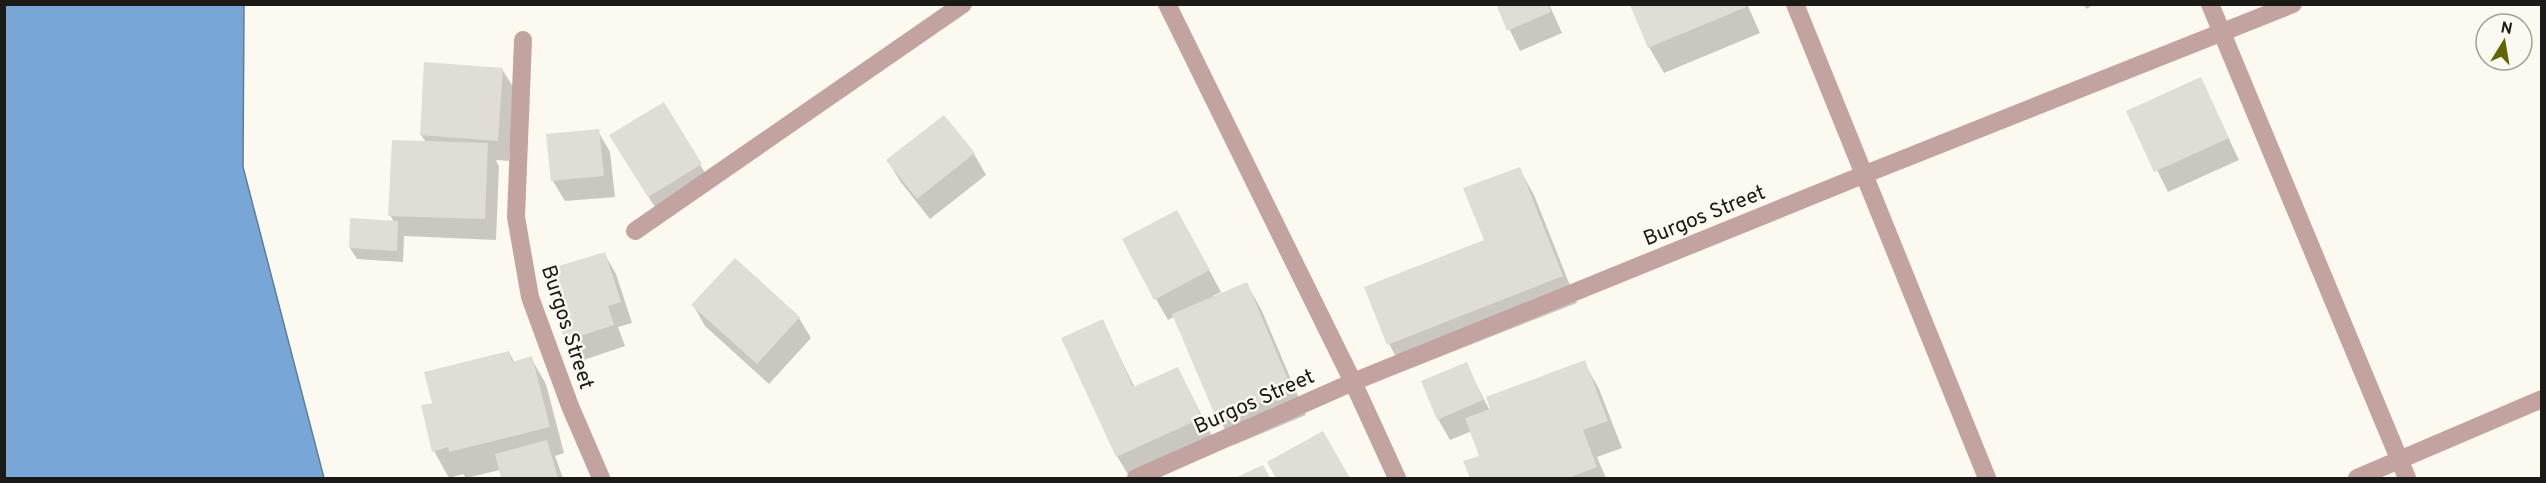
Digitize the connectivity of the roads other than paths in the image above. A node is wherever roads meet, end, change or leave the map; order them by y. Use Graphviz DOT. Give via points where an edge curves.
graph roads {
  1 [pos="963,4"];
  2 [pos="1167,4"];
  3 [pos="1795,4"];
  4 [pos="2210,4"];
  5 [pos="2293,4"];
  6 [pos="2221,31"];
  7 [pos="523,40"];
  8 [pos="1863,175"];
  9 [pos="635,231"];
  10 [pos="1353,382"];
  11 [pos="2541,399"];
  12 [pos="2399,461"];
  13 [pos="601,478"];
  14 [pos="1136,478"];
  15 [pos="1397,478"];
  16 [pos="1987,478"];
  17 [pos="2357,478"];
  18 [pos="2407,478"];
  1 -- 9 [label="street"];
  2 -- 10 [label="street"];
  3 -- 8 [label="street"];
  4 -- 6 [label="street"];
  5 -- 6 [label="street, Burgos Street"];
  6 -- 8 [label="street, Burgos Street"];
  6 -- 12 [label="street"];
  7 -- 13 [label="street, Burgos Street" via="516,217 530,297"];
  8 -- 10 [label="street, Burgos Street"];
  8 -- 16 [label="street"];
  10 -- 14 [label="street, Burgos Street"];
  10 -- 15 [label="street"];
  11 -- 12 [label="street"];
  12 -- 17 [label="street"];
  12 -- 18 [label="street"];
}
